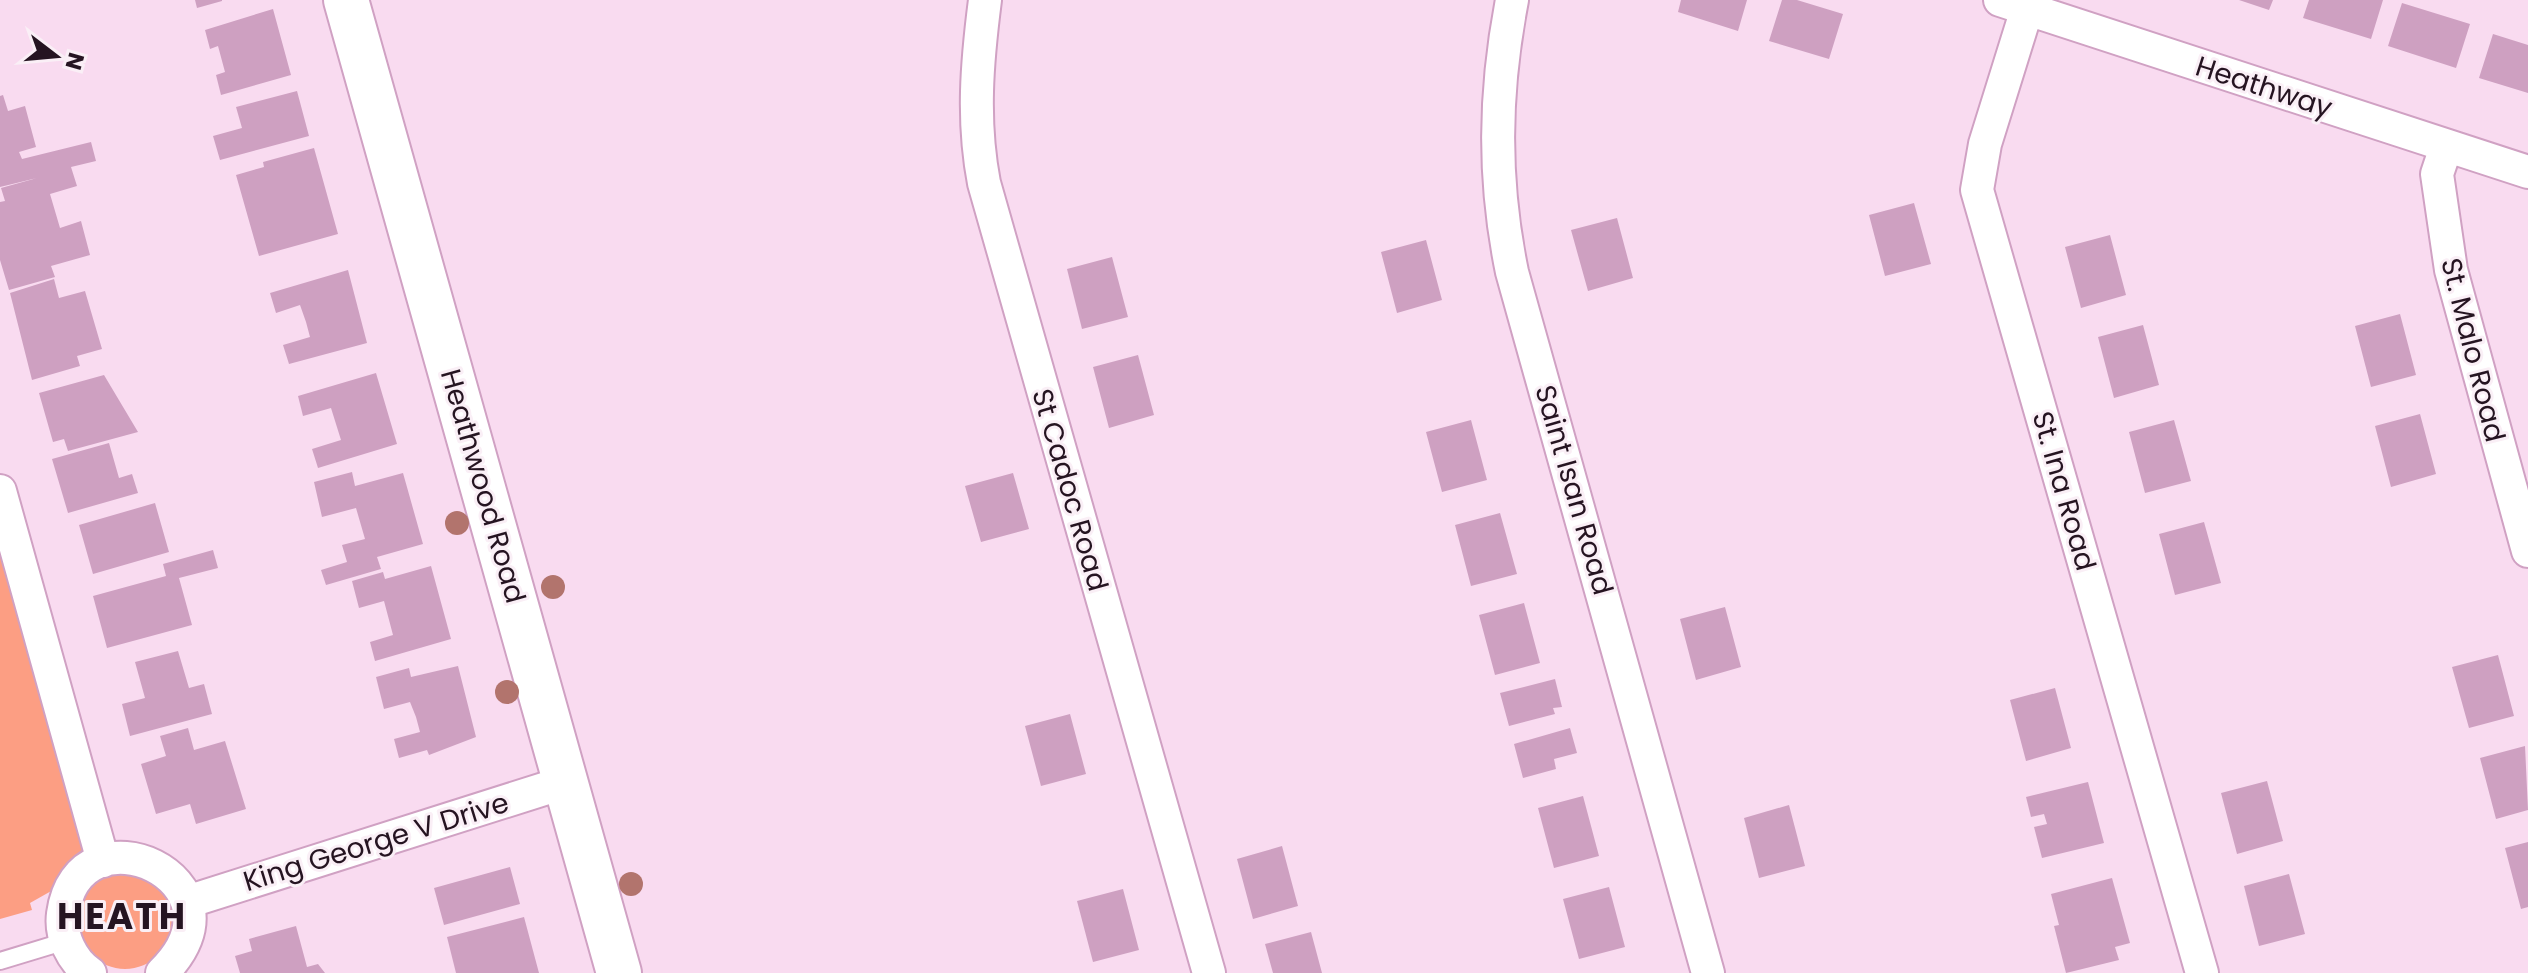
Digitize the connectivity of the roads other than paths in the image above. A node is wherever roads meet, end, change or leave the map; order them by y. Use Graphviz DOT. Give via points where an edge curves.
graph roads {
  1 [pos="346,0"];
  2 [pos="985,0"];
  3 [pos="1512,0"];
  4 [pos="2014,4"];
  5 [pos="2446,147"];
  6 [pos="2528,172"];
  7 [pos="0,491"];
  8 [pos="2528,551"];
  9 [pos="566,782"];
  10 [pos="103,861"];
  11 [pos="187,902"];
  12 [pos="66,941"];
  13 [pos="0,961"];
  14 [pos="90,973"];
  15 [pos="162,973"];
  16 [pos="619,973"];
  17 [pos="1209,973"];
  18 [pos="1708,973"];
  19 [pos="2202,973"];
  1 -- 9 [label="street, Heathwood Road"];
  2 -- 17 [label="street, St Cadoc Road" via="975,93 975,140 984,183"];
  3 -- 18 [label="street, Saint Isan Road" via="1498,92 1500,213 1512,272"];
  4 -- 5 [label="street, Heathway"];
  4 -- 19 [label="street, St. Ina Road" via="1977,190"];
  5 -- 6 [label="street, Heathway"];
  5 -- 8 [label="street, St. Malo Road" via="2437,174 2451,270"];
  7 -- 10 [label="street"];
  9 -- 11 [label="street, King George V Drive"];
  9 -- 16 [label="street, Heathwood Road"];
  10 -- 11 [label="street" via="148,860 179,884"];
  10 -- 12 [label="street" via="76,881 66,899"];
  11 -- 15 [label="street" via="186,942"];
  12 -- 13 [label="lane"];
  12 -- 14 [label="street"];
}
